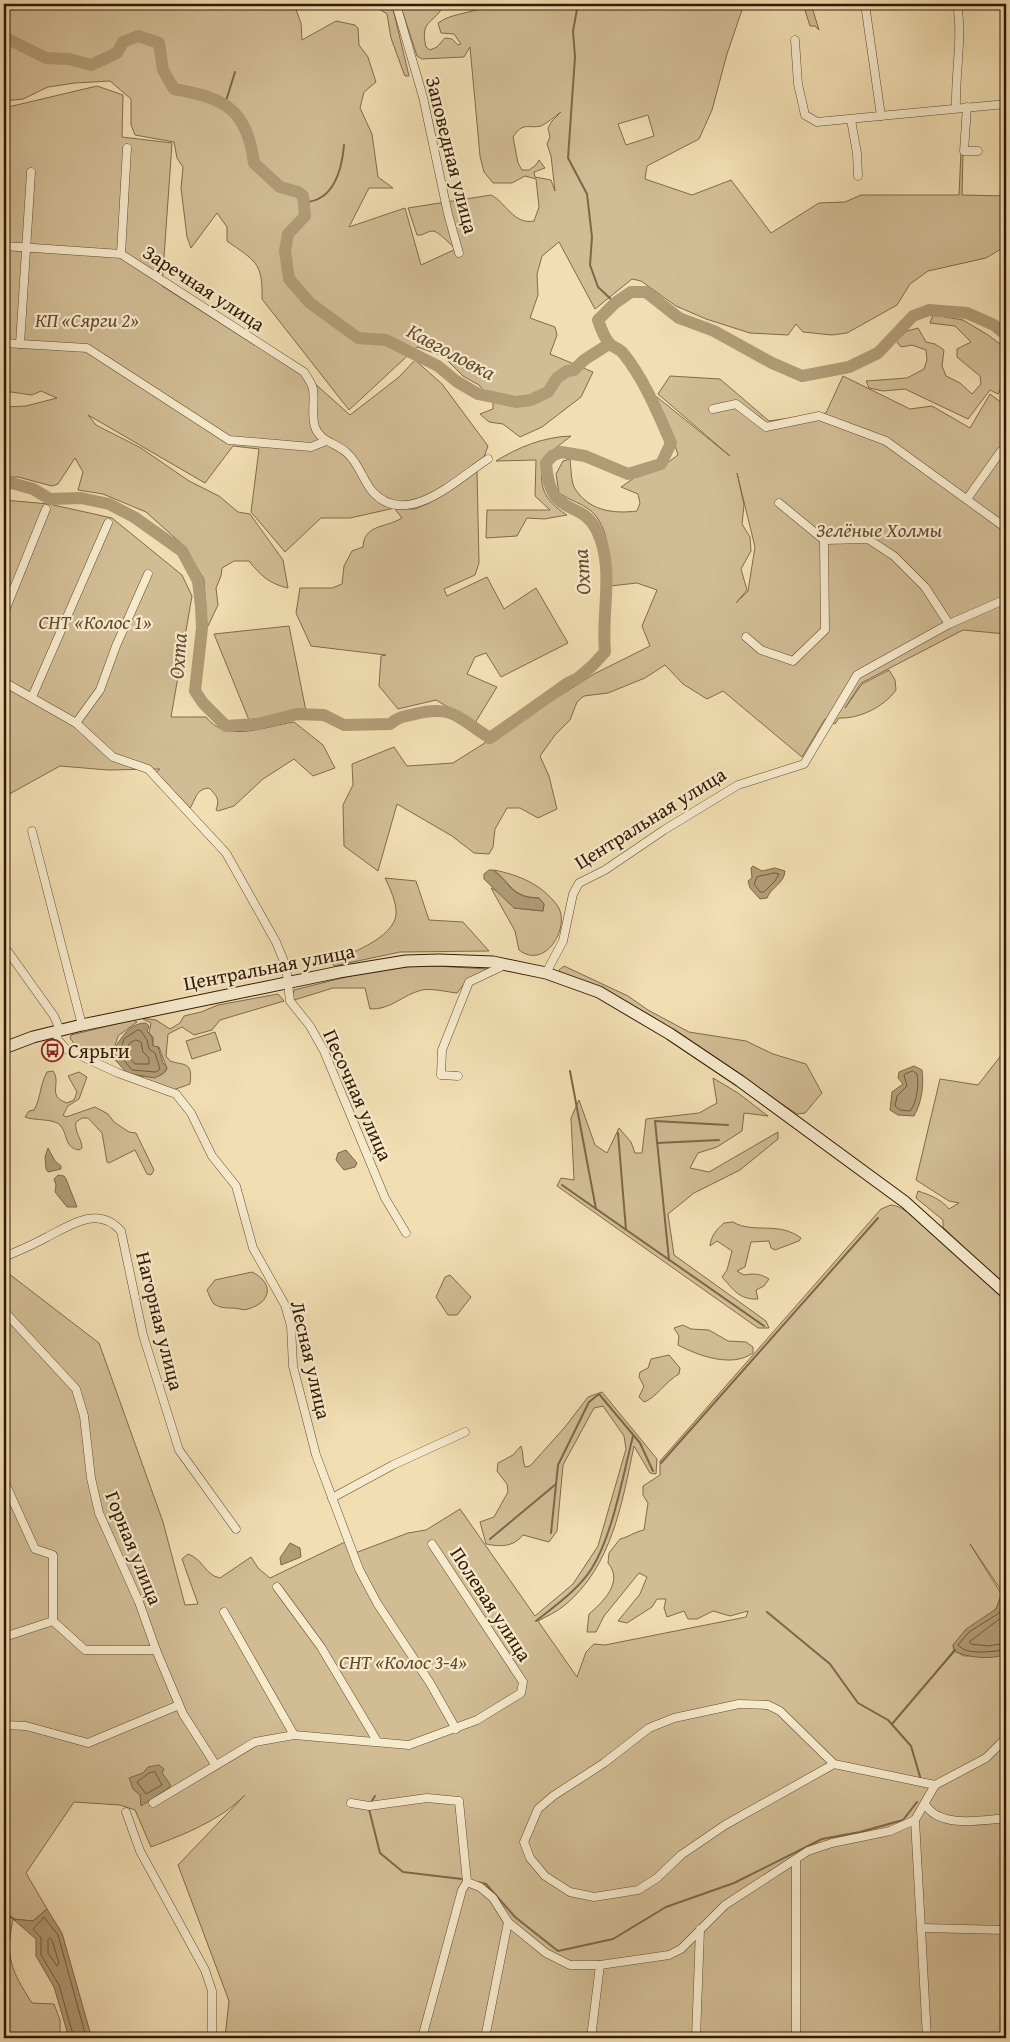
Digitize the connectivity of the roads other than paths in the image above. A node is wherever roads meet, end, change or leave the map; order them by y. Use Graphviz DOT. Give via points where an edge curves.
graph roads {
  1 [pos="396,4"];
  2 [pos="865,4"];
  3 [pos="957,4"];
  4 [pos="795,40"];
  5 [pos="1006,104"];
  6 [pos="966,107"];
  7 [pos="956,108"];
  8 [pos="881,116"];
  9 [pos="850,120"];
  10 [pos="127,148"];
  11 [pos="978,151"];
  12 [pos="31,172"];
  13 [pos="858,176"];
  14 [pos="4,246"];
  15 [pos="26,247"];
  16 [pos="460,253"];
  17 [pos="121,254"];
  18 [pos="4,343"];
  19 [pos="20,344"];
  20 [pos="713,409"];
  21 [pos="326,441"];
  22 [pos="1001,452"];
  23 [pos="488,459"];
  24 [pos="966,499"];
  25 [pos="779,504"];
  26 [pos="46,509"];
  27 [pos="108,523"];
  28 [pos="1006,528"];
  29 [pos="824,540"];
  30 [pos="148,574"];
  31 [pos="1006,599"];
  32 [pos="4,613"];
  33 [pos="948,624"];
  34 [pos="746,638"];
  35 [pos="4,682"];
  36 [pos="32,697"];
  37 [pos="76,723"];
  38 [pos="32,831"];
  39 [pos="4,946"];
  40 [pos="507,964"];
  41 [pos="546,973"];
  42 [pos="288,983"];
  43 [pos="82,1025"];
  44 [pos="58,1030"];
  45 [pos="4,1048"];
  46 [pos="458,1076"];
  47 [pos="406,1233"];
  48 [pos="4,1257"];
  49 [pos="1006,1293"];
  50 [pos="4,1311"];
  51 [pos="465,1432"];
  52 [pos="4,1481"];
  53 [pos="334,1497"];
  54 [pos="236,1530"];
  55 [pos="432,1544"];
  56 [pos="277,1587"];
  57 [pos="224,1612"];
  58 [pos="54,1621"];
  59 [pos="4,1637"];
  60 [pos="156,1650"];
  61 [pos="179,1705"];
  62 [pos="4,1726"];
  63 [pos="456,1729"];
  64 [pos="294,1735"];
  65 [pos="1006,1738"];
  66 [pos="377,1741"];
  67 [pos="215,1764"];
  68 [pos="834,1764"];
  69 [pos="935,1785"];
  70 [pos="153,1802"];
  71 [pos="351,1803"];
  72 [pos="925,1804"];
  73 [pos="126,1812"];
  74 [pos="1006,1818"];
  75 [pos="915,1820"];
  76 [pos="796,1860"];
  77 [pos="467,1880"];
  78 [pos="508,1922"];
  79 [pos="922,1928"];
  80 [pos="700,1929"];
  81 [pos="1006,1930"];
  82 [pos="600,1965"];
  83 [pos="796,2035"];
  84 [pos="212,2038"];
  85 [pos="422,2038"];
  86 [pos="485,2038"];
  87 [pos="591,2038"];
  88 [pos="696,2038"];
  89 [pos="788,2038"];
  90 [pos="805,2038"];
  91 [pos="927,2038"];
  1 -- 16 [label="street, Заповедная улица" via="423,97 448,214"];
  2 -- 8 [label="street"];
  3 -- 7 [label="street" via="960,20 955,74"];
  4 -- 9 [label="street" via="798,84 805,115 817,122"];
  5 -- 6 [label="street"];
  6 -- 7 [label="street"];
  6 -- 11 [label="street" via="964,150"];
  7 -- 8 [label="street"];
  8 -- 9 [label="street"];
  9 -- 13 [label="street"];
  10 -- 17 [label="street"];
  12 -- 15 [label="street"];
  14 -- 15 [label="street, Заречная улица"];
  15 -- 17 [label="street, Заречная улица"];
  15 -- 19 [label="street"];
  17 -- 21 [label="street, Заречная улица" via="304,372 313,388 314,428"];
  18 -- 19 [label="street"];
  19 -- 21 [label="street" via="88,348 229,440 311,447"];
  20 -- 24 [label="street" via="736,404 766,427 819,416 886,441"];
  21 -- 23 [label="street" via="347,453 372,491 382,500 397,506 414,505 428,499"];
  22 -- 24 [label="street"];
  24 -- 28 [label="street"];
  25 -- 29 [label="street"];
  26 -- 32 [label="street"];
  27 -- 36 [label="street"];
  29 -- 33 [label="street" via="868,539 926,587"];
  29 -- 34 [label="street" via="825,630 793,661 761,650"];
  30 -- 37 [label="street" via="100,690"];
  31 -- 33 [label="street"];
  33 -- 41 [label="street, Центральная улица" via="857,675 804,764 738,785 605,870 580,882 573,894 563,940"];
  35 -- 36 [label="street"];
  36 -- 37 [label="street"];
  37 -- 42 [label="street, Песочная улица" via="113,757 152,773 229,856 276,942 286,966"];
  38 -- 43 [label="street"];
  39 -- 44 [label="street, Лесная улица" via="54,1016"];
  40 -- 41 [label="street, Центральная улица"];
  40 -- 42 [label="street, Центральная улица" via="406,961"];
  40 -- 46 [label="street" via="469,982 442,1050 441,1075"];
  41 -- 49 [label="street, Центральная улица" via="599,992 670,1034 818,1137 915,1210"];
  42 -- 43 [label="street, Центральная улица"];
  42 -- 47 [label="street, Песочная улица" via="290,1001 324,1051 384,1198"];
  43 -- 44 [label="street, Центральная улица"];
  44 -- 45 [label="street, Центральная улица"];
  44 -- 53 [label="street, Лесная улица" via="58,1040 66,1049 118,1073 176,1094 191,1113 212,1156 236,1186 253,1248 285,1305 291,1326 293,1366 299,1391 316,1455"];
  48 -- 54 [label="street, Нагорная улица" via="80,1219 107,1220 121,1231 143,1335 180,1450"];
  50 -- 60 [label="street, Горная улица" via="76,1389 84,1416 91,1478 99,1513"];
  51 -- 53 [label="street" via="392,1465"];
  52 -- 58 [label="street" via="35,1549 53,1555"];
  53 -- 63 [label="street, Лесная улица" via="367,1586"];
  55 -- 63 [label="street, Полевая улица" via="523,1682 521,1693"];
  56 -- 66 [label="street" via="320,1647"];
  57 -- 64 [label="street"];
  58 -- 59 [label="street"];
  58 -- 60 [label="street" via="85,1650"];
  60 -- 61 [label="street, Горная улица"];
  61 -- 62 [label="street" via="88,1743 26,1726"];
  61 -- 67 [label="street, Горная улица"];
  63 -- 66 [label="street" via="409,1745"];
  64 -- 66 [label="street"];
  64 -- 67 [label="street" via="255,1742"];
  65 -- 69 [label="street" via="986,1758"];
  67 -- 70 [label="street"];
  68 -- 68 [label="street" via="780,1711 768,1705 739,1704 674,1718 649,1728 604,1763 553,1796 538,1809 524,1842 530,1858 545,1876 570,1892 594,1896 638,1890 725,1825"];
  68 -- 69 [label="street"];
  69 -- 72 [label="street"];
  71 -- 77 [label="street" via="369,1806 427,1798 459,1801"];
  72 -- 74 [label="street" via="935,1813 961,1822"];
  72 -- 75 [label="street"];
  73 -- 84 [label="street" via="140,1850 205,1970 212,1991"];
  75 -- 76 [label="street" via="890,1830 808,1851"];
  75 -- 79 [label="street"];
  76 -- 80 [label="street" via="725,1906"];
  76 -- 83 [label="street"];
  77 -- 78 [label="street" via="493,1898"];
  77 -- 85 [label="street"];
  78 -- 82 [label="street" via="557,1958 570,1964"];
  78 -- 86 [label="street"];
  79 -- 81 [label="street"];
  79 -- 91 [label="street"];
  80 -- 82 [label="street" via="681,1949 669,1955"];
  80 -- 88 [label="street"];
  82 -- 87 [label="street"];
  83 -- 89 [label="street"];
  83 -- 90 [label="street"];
}
